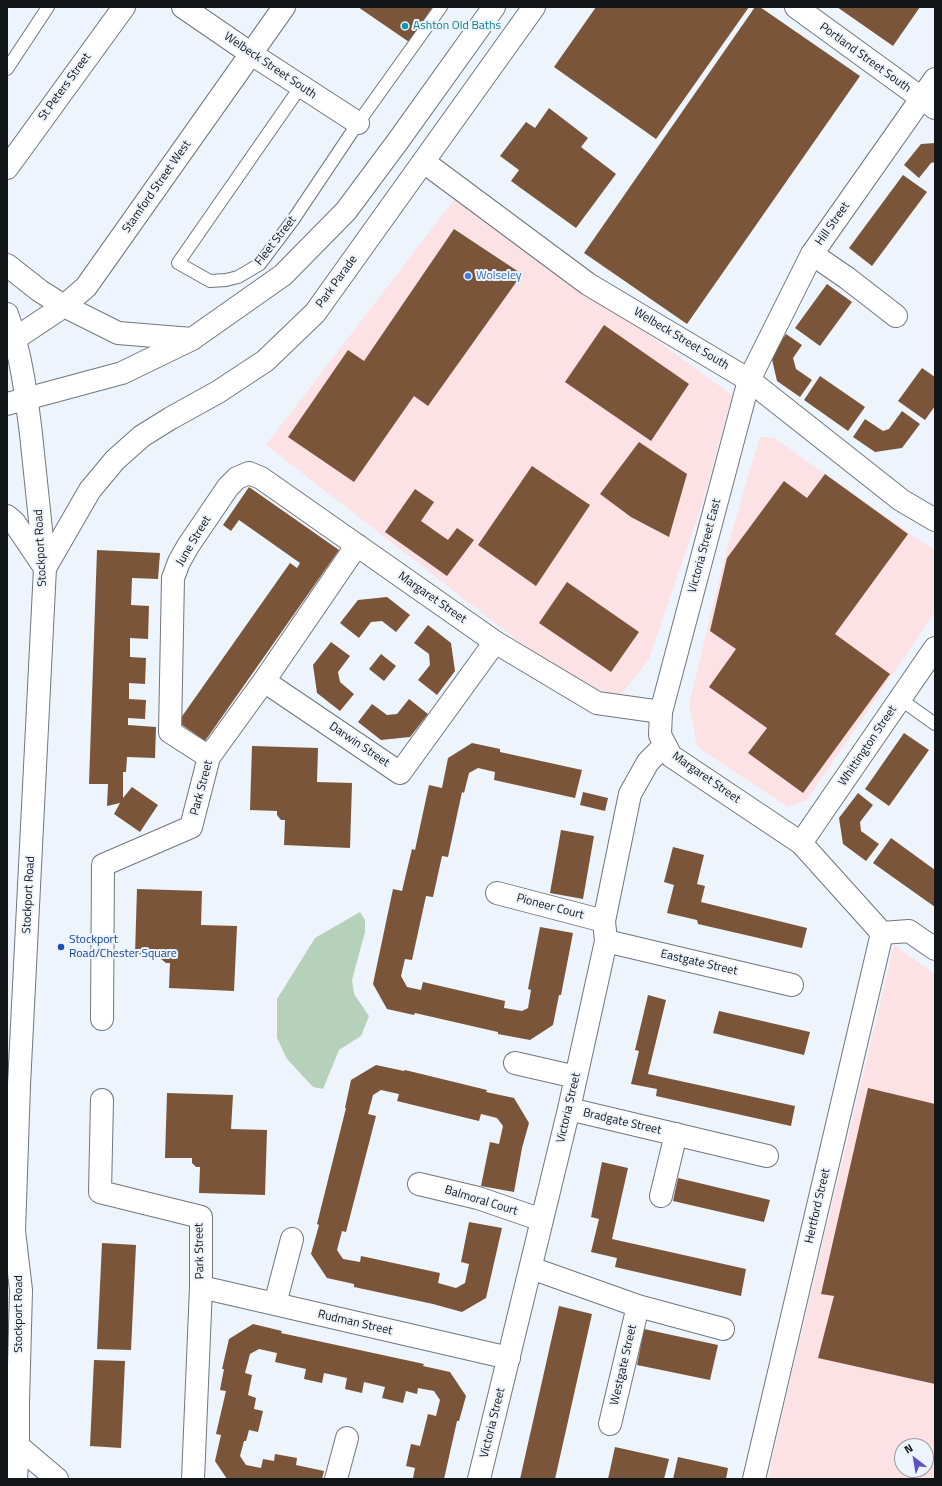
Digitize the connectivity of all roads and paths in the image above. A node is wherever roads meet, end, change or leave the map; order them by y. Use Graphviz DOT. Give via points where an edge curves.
graph roads {
  1 [pos="48,7"];
  2 [pos="124,7"];
  3 [pos="183,7"];
  4 [pos="266,7"];
  5 [pos="284,7"];
  6 [pos="441,7"];
  7 [pos="494,7"];
  8 [pos="534,7"];
  9 [pos="796,7"];
  10 [pos="250,53"];
  11 [pos="7,69"];
  12 [pos="935,79"];
  13 [pos="301,86"];
  14 [pos="928,103"];
  15 [pos="358,124"];
  16 [pos="424,162"];
  17 [pos="7,168"];
  18 [pos="812,254"];
  19 [pos="7,265"];
  20 [pos="64,306"];
  21 [pos="7,314"];
  22 [pos="896,316"];
  23 [pos="192,340"];
  24 [pos="11,341"];
  25 [pos="749,380"];
  26 [pos="17,402"];
  27 [pos="7,516"];
  28 [pos="935,520"];
  29 [pos="357,545"];
  30 [pos="44,568"];
  31 [pos="495,642"];
  32 [pos="935,648"];
  33 [pos="264,681"];
  34 [pos="900,699"];
  35 [pos="661,712"];
  36 [pos="935,724"];
  37 [pos="665,745"];
  38 [pos="209,757"];
  39 [pos="801,843"];
  40 [pos="497,893"];
  41 [pos="605,931"];
  42 [pos="882,933"];
  43 [pos="935,949"];
  44 [pos="792,985"];
  45 [pos="102,1019"];
  46 [pos="515,1063"];
  47 [pos="576,1077"];
  48 [pos="102,1100"];
  49 [pos="569,1109"];
  50 [pos="676,1134"];
  51 [pos="767,1156"];
  52 [pos="419,1184"];
  53 [pos="661,1196"];
  54 [pos="542,1220"];
  55 [pos="14,1231"];
  56 [pos="292,1239"];
  57 [pos="7,1260"];
  58 [pos="531,1268"];
  59 [pos="201,1287"];
  60 [pos="274,1304"];
  61 [pos="638,1306"];
  62 [pos="723,1330"];
  63 [pos="509,1358"];
  64 [pos="610,1424"];
  65 [pos="347,1438"];
  66 [pos="18,1446"];
  67 [pos="16,1479"];
  68 [pos="57,1479"];
  69 [pos="193,1479"];
  70 [pos="336,1479"];
  71 [pos="479,1479"];
  72 [pos="754,1479"];
  1 -- 11 [label="lane"];
  2 -- 17 [label="main road, St Peters Street"];
  3 -- 10 [label="main road, Welbeck Street South"];
  4 -- 10 [label="main road"];
  5 -- 10 [label="main road, Stamford Street West"];
  6 -- 15 [label="lane, Fleet Street"];
  7 -- 23 [label="main road" via="346,211 283,275"];
  8 -- 16 [label="main road, Park Parade"];
  9 -- 14 [label="main road, Portland Street South"];
  10 -- 13 [label="main road, Welbeck Street South"];
  10 -- 20 [label="main road, Stamford Street West" via="86,287"];
  12 -- 14 [label="main road, Hill Street"];
  13 -- 15 [label="main road, Welbeck Street South"];
  13 -- 15 [label="lane, Fleet Street" via="178,263 210,281 238,277 260,264"];
  14 -- 18 [label="main road, Hill Street"];
  16 -- 25 [label="main road, Welbeck Street South" via="588,284"];
  16 -- 30 [label="main road, Park Parade" via="315,313 264,361 218,392 142,436 115,460 90,490"];
  18 -- 22 [label="main road"];
  18 -- 25 [label="main road, Hill Street"];
  19 -- 20 [label="main road"];
  20 -- 23 [label="main road" via="118,333"];
  20 -- 24 [label="main road, Stamford Street West"];
  21 -- 24 [label="main road, Stockport Road"];
  23 -- 26 [label="main road" via="122,373"];
  24 -- 26 [label="main road, Stockport Road"];
  25 -- 28 [label="main road, Welbeck Street South" via="901,500"];
  25 -- 35 [label="main road, Victoria Street East"];
  26 -- 30 [label="main road, Stockport Road" via="36,474"];
  27 -- 30 [label="main road" via="14,522"];
  29 -- 31 [label="main road, Margaret Street"];
  29 -- 33 [label="main road, Park Street"];
  29 -- 38 [label="main road, June Street" via="261,478 249,473 237,478 228,487 188,546 173,578 170,732"];
  30 -- 55 [label="main road, Stockport Road"];
  31 -- 33 [label="main road, Darwin Street" via="400,773"];
  31 -- 35 [label="main road, Margaret Street" via="597,703"];
  32 -- 34 [label="main road, Whittington Street"];
  33 -- 38 [label="main road, Park Street"];
  34 -- 36 [label="lane"];
  34 -- 39 [label="main road, Whittington Street"];
  35 -- 37 [label="main road, Margaret Street" via="660,735"];
  37 -- 39 [label="main road, Margaret Street" via="671,756"];
  37 -- 41 [label="main road, Victoria Street" via="648,762 630,794"];
  38 -- 45 [label="main road, Park Street" via="191,827 103,865"];
  39 -- 42 [label="main road, Margaret Street"];
  40 -- 41 [label="main road, Pioneer Court"];
  41 -- 44 [label="main road, Eastgate Street"];
  41 -- 47 [label="main road, Victoria Street"];
  42 -- 43 [label="main road" via="909,931"];
  42 -- 72 [label="main road, Hertford Street"];
  46 -- 47 [label="main road"];
  47 -- 49 [label="main road, Victoria Street"];
  48 -- 59 [label="main road, Park Street" via="100,1192 201,1217"];
  49 -- 50 [label="main road, Bradgate Street"];
  49 -- 54 [label="main road, Victoria Street"];
  50 -- 51 [label="main road, Bradgate Street"];
  50 -- 53 [label="main road, Bradgate Street"];
  52 -- 54 [label="main road, Balmoral Court" via="478,1198"];
  54 -- 58 [label="main road, Victoria Street"];
  55 -- 57 [label="main road"];
  55 -- 66 [label="main road, Stockport Road" via="21,1290"];
  56 -- 60 [label="main road"];
  58 -- 61 [label="main road"];
  58 -- 63 [label="main road, Victoria Street"];
  59 -- 60 [label="main road, Rudman Street"];
  59 -- 69 [label="main road, Park Street"];
  60 -- 63 [label="main road, Rudman Street"];
  61 -- 62 [label="main road"];
  61 -- 64 [label="main road, Westgate Street"];
  63 -- 71 [label="main road, Victoria Street"];
  65 -- 70 [label="main road"];
  66 -- 67 [label="main road, Stockport Road"];
  66 -- 68 [label="main road"];
}
